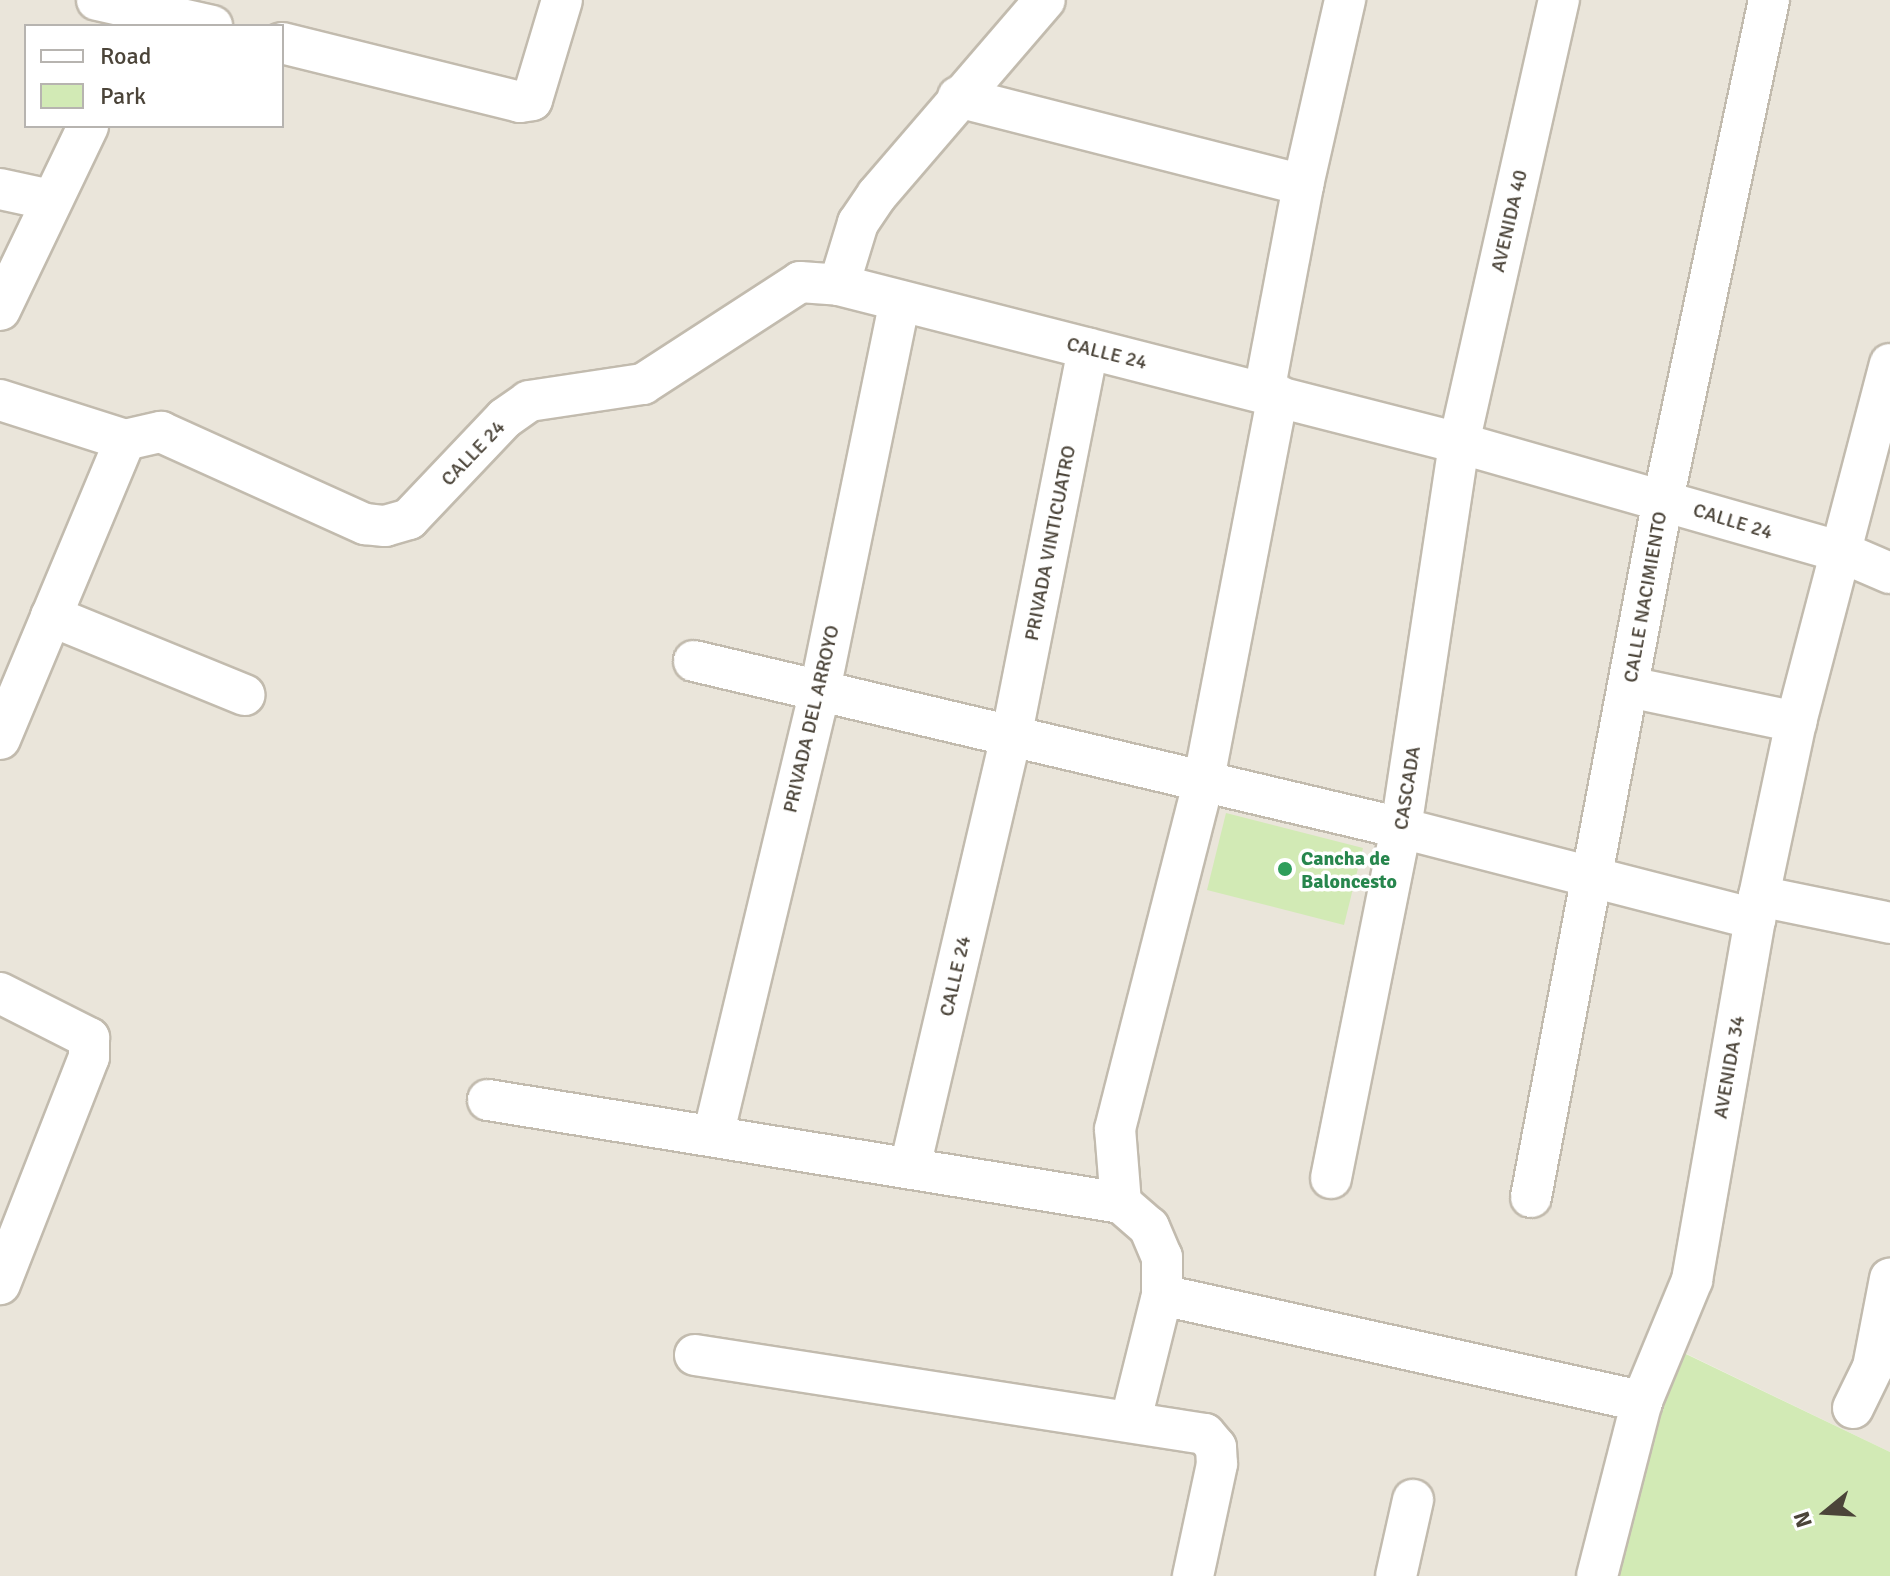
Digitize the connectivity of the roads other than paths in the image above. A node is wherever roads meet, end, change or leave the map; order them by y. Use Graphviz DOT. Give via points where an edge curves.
graph roads {
  1 [pos="97,0"];
  2 [pos="562,0"];
  3 [pos="1045,0"];
  4 [pos="1345,0"];
  5 [pos="1559,0"];
  6 [pos="1769,0"];
  7 [pos="146,12"];
  8 [pos="203,24"];
  9 [pos="284,43"];
  10 [pos="958,97"];
  11 [pos="87,128"];
  12 [pos="1303,185"];
  13 [pos="0,189"];
  14 [pos="51,200"];
  15 [pos="839,285"];
  16 [pos="900,301"];
  17 [pos="0,310"];
  18 [pos="1088,349"];
  19 [pos="1890,364"];
  20 [pos="1271,393"];
  21 [pos="0,400"];
  22 [pos="125,440"];
  23 [pos="1459,443"];
  24 [pos="1663,500"];
  25 [pos="1841,552"];
  26 [pos="1890,573"];
  27 [pos="51,616"];
  28 [pos="694,661"];
  29 [pos="1629,687"];
  30 [pos="820,690"];
  31 [pos="245,695"];
  32 [pos="1796,722"];
  33 [pos="1011,738"];
  34 [pos="0,739"];
  35 [pos="1203,784"];
  36 [pos="1401,828"];
  37 [pos="1587,879"];
  38 [pos="1757,908"];
  39 [pos="1890,923"];
  40 [pos="0,993"];
  41 [pos="488,1100"];
  42 [pos="713,1136"];
  43 [pos="910,1167"];
  44 [pos="1331,1178"];
  45 [pos="1531,1197"];
  46 [pos="1121,1203"];
  47 [pos="1890,1279"];
  48 [pos="0,1284"];
  49 [pos="1162,1295"];
  50 [pos="695,1355"];
  51 [pos="1642,1401"];
  52 [pos="1853,1408"];
  53 [pos="1131,1419"];
  54 [pos="1413,1500"];
  55 [pos="1193,1576"];
  56 [pos="1396,1576"];
  57 [pos="1597,1576"];
  1 -- 7 [label="street"];
  2 -- 9 [label="street" via="532,100 520,102"];
  3 -- 10 [label="street"];
  4 -- 12 [label="street"];
  5 -- 23 [label="street, AVENIDA 40"];
  6 -- 24 [label="street, CALLE NACIMIENTO"];
  7 -- 8 [label="street"];
  10 -- 12 [label="street"];
  10 -- 15 [label="street" via="858,223"];
  11 -- 14 [label="street"];
  12 -- 20 [label="street"];
  13 -- 14 [label="street"];
  14 -- 17 [label="street"];
  15 -- 16 [label="street, CALLE 24"];
  15 -- 22 [label="street, CALLE 24" via="800,282 643,384 529,401 505,418 409,519 385,526 365,524 161,432"];
  16 -- 18 [label="street, CALLE 24"];
  16 -- 30 [label="street, PRIVADA DEL ARROYO"];
  18 -- 20 [label="street, CALLE 24"];
  18 -- 33 [label="street, PRIVADA VINTICUATRO"];
  19 -- 25 [label="street, AVENIDA 34"];
  20 -- 23 [label="street, CALLE 24"];
  20 -- 35 [label="street"];
  21 -- 22 [label="street"];
  22 -- 27 [label="street"];
  23 -- 24 [label="street, CALLE 24"];
  23 -- 36 [label="street, CASCADA"];
  24 -- 25 [label="street, CALLE 24"];
  24 -- 29 [label="street, CALLE NACIMIENTO"];
  25 -- 26 [label="street, CALLE 24"];
  25 -- 32 [label="street, AVENIDA 34"];
  27 -- 31 [label="street"];
  27 -- 34 [label="street"];
  28 -- 30 [label="street"];
  29 -- 32 [label="street"];
  29 -- 37 [label="street, CALLE NACIMIENTO"];
  30 -- 33 [label="street"];
  30 -- 42 [label="street, PRIVADA DEL ARROYO"];
  32 -- 38 [label="street, AVENIDA 34"];
  33 -- 35 [label="street"];
  33 -- 43 [label="street, CALLE 24"];
  35 -- 36 [label="street"];
  35 -- 46 [label="street" via="1115,1129"];
  36 -- 37 [label="street"];
  36 -- 44 [label="street, CASCADA"];
  37 -- 38 [label="street"];
  37 -- 45 [label="street, CALLE NACIMIENTO"];
  38 -- 39 [label="street"];
  38 -- 51 [label="street, AVENIDA 34" via="1692,1280"];
  40 -- 48 [label="street" via="89,1038 89,1057"];
  41 -- 42 [label="street"];
  42 -- 43 [label="street"];
  43 -- 46 [label="street"];
  46 -- 49 [label="street" via="1149,1227 1162,1257"];
  47 -- 52 [label="street" via="1873,1367"];
  49 -- 51 [label="street"];
  49 -- 53 [label="street"];
  50 -- 53 [label="street"];
  51 -- 57 [label="street, AVENIDA 34"];
  53 -- 55 [label="street" via="1205,1434 1216,1447"];
  54 -- 56 [label="street"];
}
